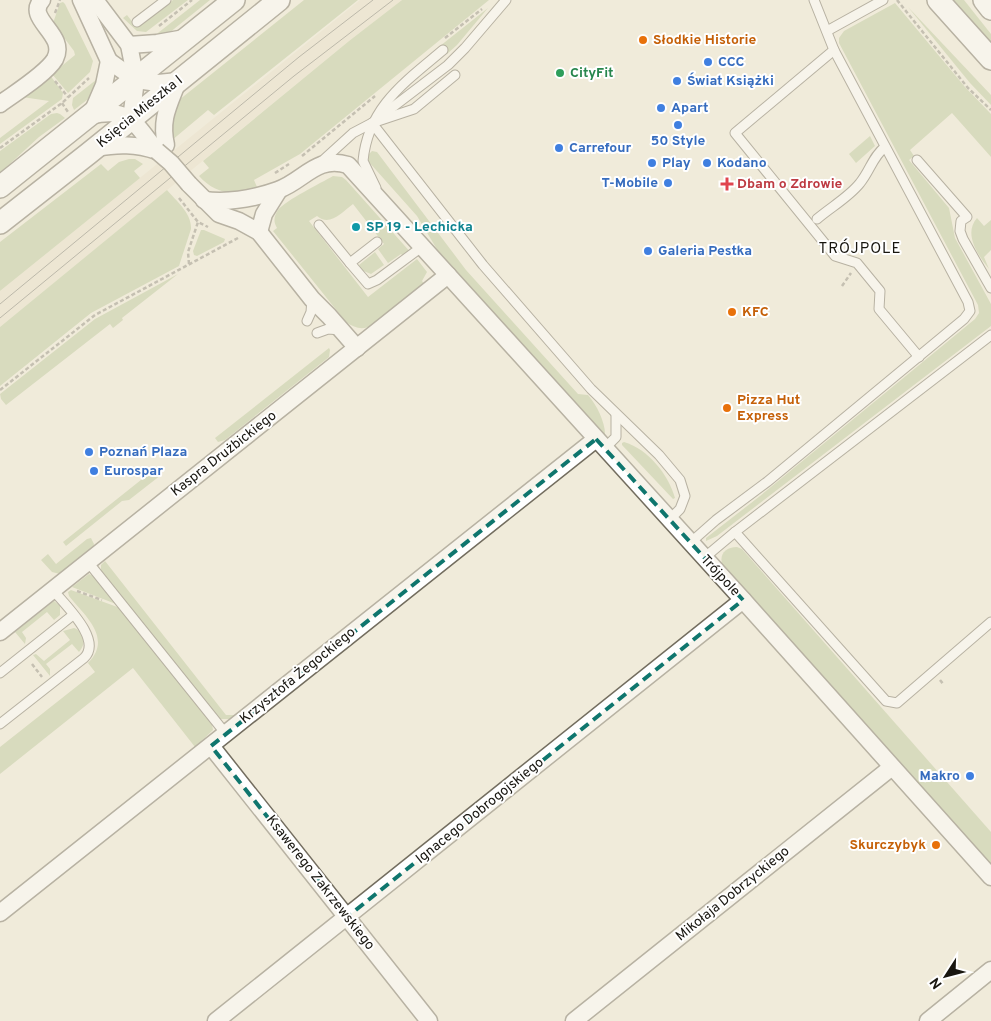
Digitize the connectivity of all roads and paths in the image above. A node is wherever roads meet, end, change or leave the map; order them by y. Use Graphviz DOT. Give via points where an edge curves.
graph roads {
  1 [pos="42,0"];
  2 [pos="81,0"];
  3 [pos="95,0"];
  4 [pos="166,0"];
  5 [pos="192,0"];
  6 [pos="234,0"];
  7 [pos="279,0"];
  8 [pos="506,0"];
  9 [pos="814,0"];
  10 [pos="883,0"];
  11 [pos="898,0"];
  12 [pos="938,0"];
  13 [pos="984,0"];
  14 [pos="991,9"];
  15 [pos="137,22"];
  16 [pos="155,30"];
  17 [pos="827,31"];
  18 [pos="190,37"];
  19 [pos="129,45"];
  20 [pos="443,50"];
  21 [pos="834,50"];
  22 [pos="991,59"];
  23 [pos="109,61"];
  24 [pos="51,75"];
  25 [pos="455,75"];
  26 [pos="90,78"];
  27 [pos="136,80"];
  28 [pos="178,82"];
  29 [pos="68,97"];
  30 [pos="0,104"];
  31 [pos="991,110"];
  32 [pos="90,116"];
  33 [pos="132,119"];
  34 [pos="372,122"];
  35 [pos="0,148"];
  36 [pos="96,148"];
  37 [pos="162,148"];
  38 [pos="882,149"];
  39 [pos="917,160"];
  40 [pos="314,168"];
  41 [pos="0,187"];
  42 [pos="279,190"];
  43 [pos="204,200"];
  44 [pos="384,204"];
  45 [pos="817,219"];
  46 [pos="198,222"];
  47 [pos="0,223"];
  48 [pos="319,224"];
  49 [pos="259,232"];
  50 [pos="242,237"];
  51 [pos="378,242"];
  52 [pos="423,246"];
  53 [pos="350,263"];
  54 [pos="189,264"];
  55 [pos="448,275"];
  56 [pos="990,282"];
  57 [pos="312,299"];
  58 [pos="307,321"];
  59 [pos="342,330"];
  60 [pos="317,333"];
  61 [pos="991,335"];
  62 [pos="356,348"];
  63 [pos="919,357"];
  64 [pos="0,390"];
  65 [pos="616,415"];
  66 [pos="600,444"];
  67 [pos="669,520"];
  68 [pos="735,532"];
  69 [pos="690,543"];
  70 [pos="704,558"];
  71 [pos="88,562"];
  72 [pos="53,590"];
  73 [pos="743,600"];
  74 [pos="73,615"];
  75 [pos="991,622"];
  76 [pos="0,632"];
  77 [pos="0,673"];
  78 [pos="0,724"];
  79 [pos="226,734"];
  80 [pos="211,746"];
  81 [pos="892,767"];
  82 [pos="991,877"];
  83 [pos="0,914"];
  84 [pos="347,917"];
  85 [pos="991,970"];
  86 [pos="216,1021"];
  87 [pos="430,1021"];
  88 [pos="574,1021"];
  89 [pos="928,1021"];
  1 -- 30 [label="street" via="37,11 55,39 57,54 44,71"];
  2 -- 23 [label="street"];
  3 -- 19 [label="street"];
  4 -- 15 [label="lane"];
  5 -- 16 [label="path"];
  6 -- 18 [label="street, Księcia Mieszka I"];
  7 -- 28 [label="street, Księcia Mieszka I"];
  8 -- 34 [label="lane" via="448,65"];
  9 -- 17 [label="lane"];
  10 -- 17 [label="lane"];
  11 -- 31 [label="path" via="968,88"];
  12 -- 22 [label="street"];
  13 -- 14 [label="street"];
  17 -- 21 [label="lane"];
  18 -- 19 [label="street"];
  18 -- 27 [label="street, Księcia Mieszka I"];
  19 -- 27 [label="street"];
  20 -- 34 [label="lane" via="397,88"];
  21 -- 38 [label="lane"];
  21 -- 63 [label="lane" via="735,133 836,256 857,263 869,277 880,291 879,309"];
  23 -- 27 [label="street"];
  23 -- 32 [label="street" via="104,85"];
  24 -- 29 [label="path"];
  25 -- 34 [label="lane" via="414,109"];
  26 -- 29 [label="path"];
  27 -- 28 [label="street" via="158,84"];
  27 -- 32 [label="street, Księcia Mieszka I"];
  27 -- 33 [label="street"];
  28 -- 33 [label="street, Księcia Mieszka I"];
  28 -- 37 [label="street" via="164,115"];
  29 -- 35 [label="path"];
  32 -- 33 [label="street" via="105,112"];
  32 -- 41 [label="street, Księcia Mieszka I"];
  33 -- 36 [label="street, Księcia Mieszka I"];
  33 -- 37 [label="street"];
  34 -- 40 [label="lane" via="353,133"];
  34 -- 44 [label="lane" via="363,161"];
  34 -- 65 [label="lane" via="483,265"];
  36 -- 37 [label="street" via="117,144"];
  36 -- 47 [label="street, Księcia Mieszka I"];
  37 -- 43 [label="street, bridge"];
  38 -- 45 [label="lane" via="858,185"];
  38 -- 63 [label="lane" via="970,311"];
  39 -- 56 [label="lane" via="967,217 961,221 960,231"];
  40 -- 42 [label="street, Trójpole"];
  40 -- 44 [label="street, Trójpole" via="327,162 348,165"];
  42 -- 43 [label="street" via="230,202"];
  42 -- 49 [label="street" via="264,214"];
  43 -- 49 [label="street" via="219,214"];
  44 -- 52 [label="street, Trójpole"];
  46 -- 54 [label="path" via="188,252"];
  48 -- 53 [label="lane"];
  49 -- 57 [label="street"];
  50 -- 54 [label="path"];
  51 -- 53 [label="lane"];
  52 -- 53 [label="lane" via="368,284"];
  52 -- 55 [label="street, Trójpole"];
  54 -- 64 [label="path" via="95,315"];
  55 -- 62 [label="street, Kaspra Drużbickiego"];
  55 -- 66 [label="street, Trójpole"];
  57 -- 58 [label="lane"];
  57 -- 59 [label="street"];
  59 -- 60 [label="lane" via="328,329"];
  59 -- 62 [label="street"];
  61 -- 68 [label="lane"];
  62 -- 71 [label="street, Kaspra Drużbickiego"];
  63 -- 69 [label="lane"];
  65 -- 66 [label="lane" via="616,437"];
  65 -- 67 [label="lane" via="659,454 680,480 685,496 680,509"];
  66 -- 67 [label="street, Trójpole"];
  66 -- 79 [label="street, Krzysztofa Żegockiego"];
  67 -- 69 [label="street, Trójpole"];
  68 -- 70 [label="lane"];
  68 -- 75 [label="lane" via="886,701 897,703"];
  69 -- 70 [label="street, Trójpole"];
  70 -- 73 [label="street, Trójpole"];
  71 -- 72 [label="street, Kaspra Drużbickiego"];
  71 -- 79 [label="lane"];
  72 -- 74 [label="lane"];
  72 -- 76 [label="street, Kaspra Drużbickiego"];
  73 -- 81 [label="street, Trójpole"];
  73 -- 84 [label="street, Ignacego Dobrogojskiego"];
  74 -- 77 [label="lane"];
  74 -- 78 [label="lane" via="88,635 88,654"];
  79 -- 80 [label="street, Krzysztofa Żegockiego"];
  80 -- 83 [label="street, Krzysztofa Żegockiego"];
  80 -- 84 [label="street, Ksawerego Zakrzewskiego"];
  81 -- 82 [label="street, Trójpole"];
  81 -- 88 [label="street, Mikołaja Dobrzyckiego"];
  84 -- 86 [label="street, Ignacego Dobrogojskiego"];
  84 -- 87 [label="street, Ksawerego Zakrzewskiego"];
  85 -- 89 [label="street"];
}
